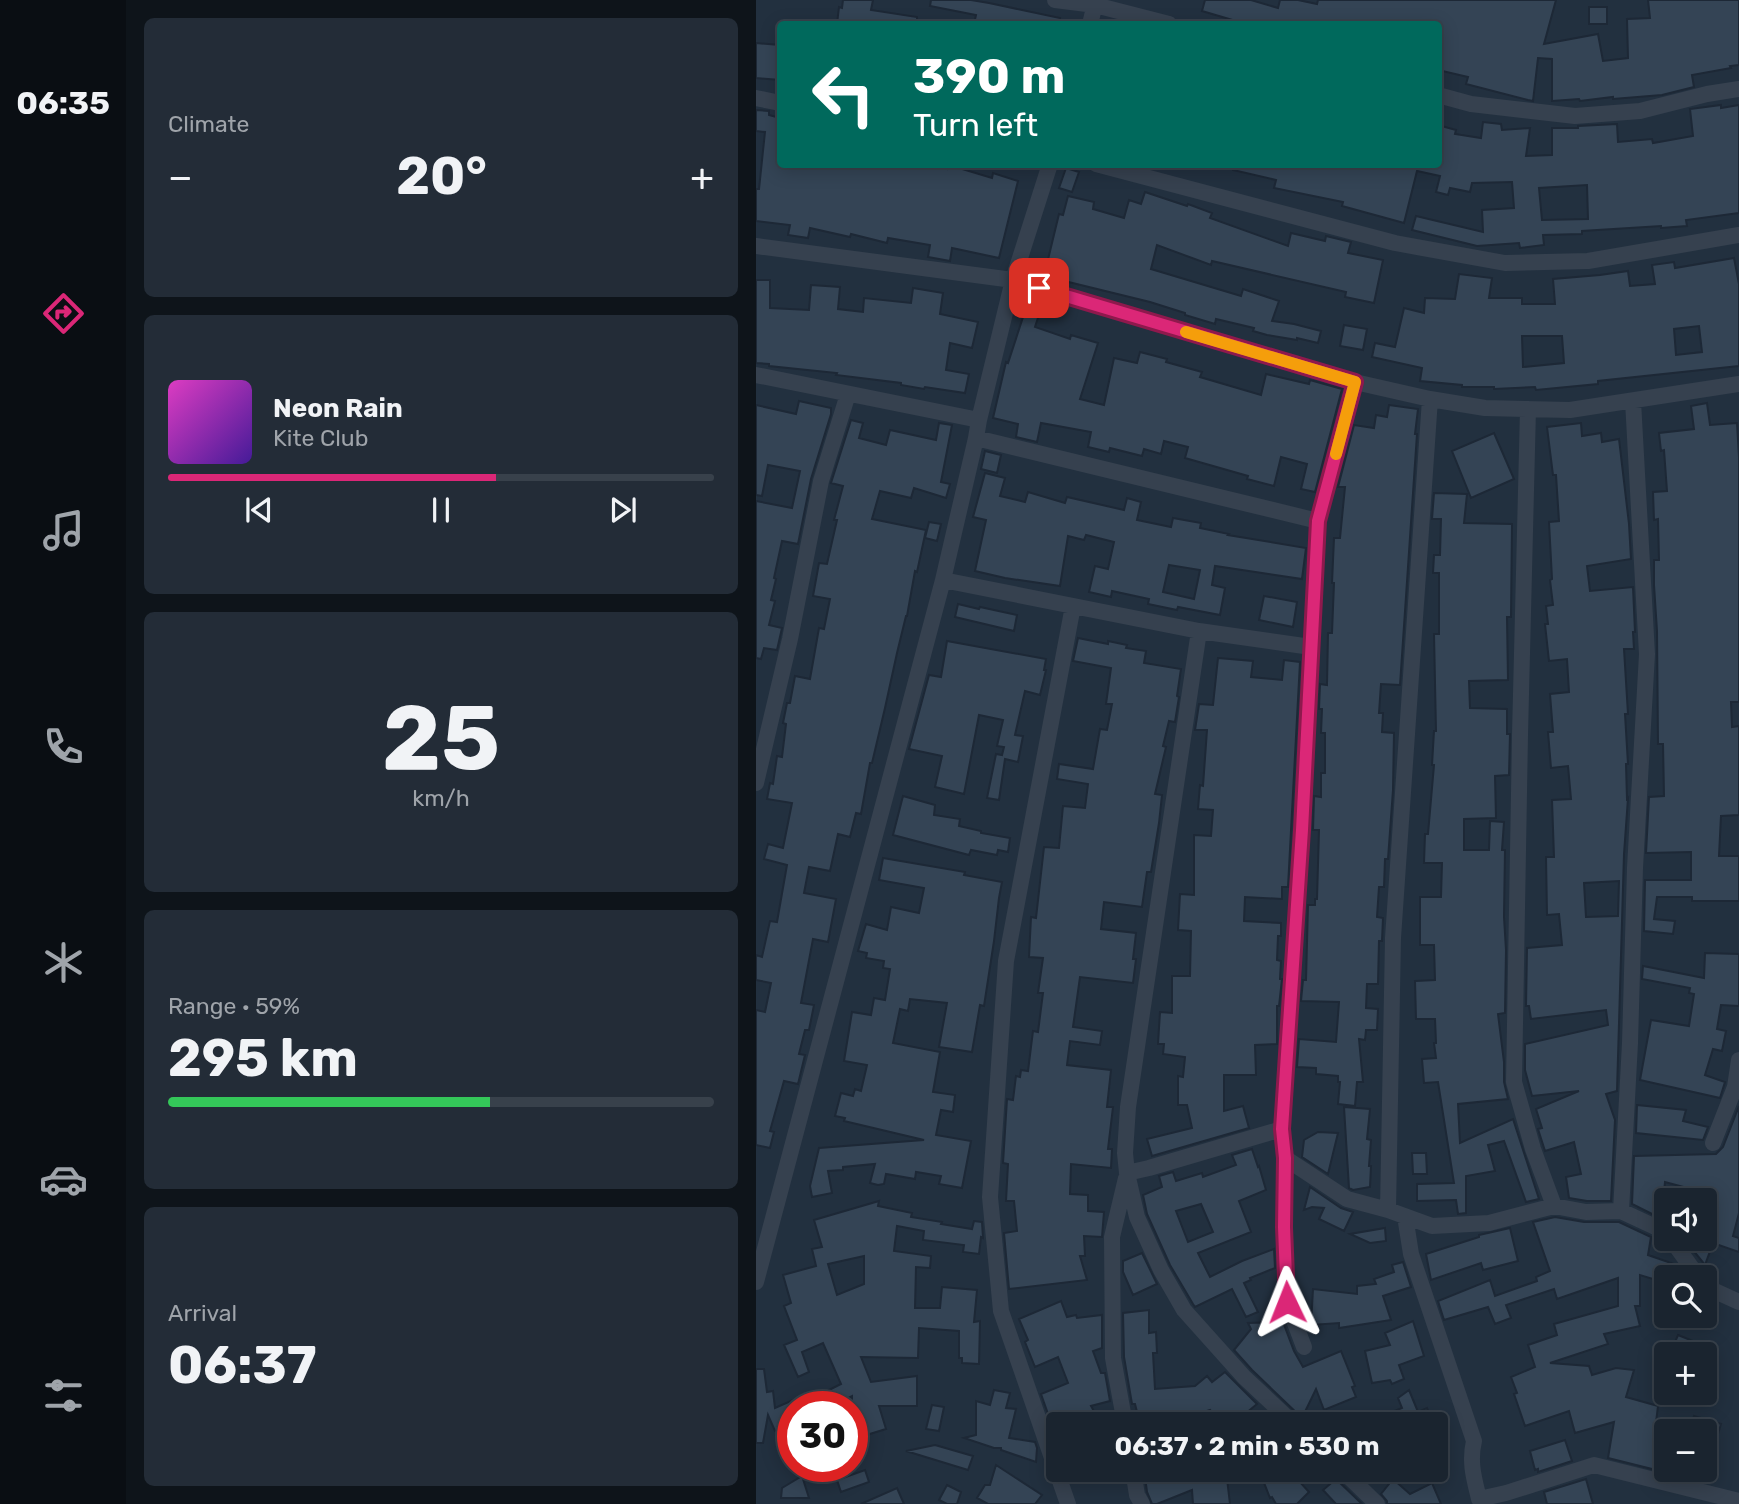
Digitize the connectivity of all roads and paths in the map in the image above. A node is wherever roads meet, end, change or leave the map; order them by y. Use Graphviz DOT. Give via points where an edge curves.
graph roads {
  1 [pos="1055,0"];
  2 [pos="1096,3"];
  3 [pos="1091,21"];
  4 [pos="1159,21"];
  5 [pos="1739,89"];
  6 [pos="1442,97"];
  7 [pos="756,98"];
  8 [pos="777,102"];
  9 [pos="1049,168"];
  10 [pos="1111,168"];
  11 [pos="1739,235"];
  12 [pos="756,246"];
  13 [pos="1013,280"];
  14 [pos="756,375"];
  15 [pos="1355,382"];
  16 [pos="1739,384"];
  17 [pos="848,394"];
  18 [pos="1430,400"];
  19 [pos="1633,401"];
  20 [pos="1528,409"];
  21 [pos="979,420"];
  22 [pos="976,438"];
  23 [pos="1318,521"];
  24 [pos="943,580"];
  25 [pos="1073,606"];
  26 [pos="1199,631"];
  27 [pos="1311,647"];
  28 [pos="756,783"];
  29 [pos="1739,1060"];
  30 [pos="1282,1129"];
  31 [pos="1713,1143"];
  32 [pos="1285,1158"];
  33 [pos="1127,1173"];
  34 [pos="1554,1206"];
  35 [pos="1388,1210"];
  36 [pos="1622,1211"];
  37 [pos="1405,1216"];
  38 [pos="1654,1226"];
  39 [pos="756,1282"];
  40 [pos="1717,1292"];
  41 [pos="1739,1302"];
  42 [pos="1304,1347"];
  43 [pos="1123,1412"];
  44 [pos="1281,1412"];
  45 [pos="1135,1482"];
  46 [pos="1354,1482"];
  47 [pos="1739,1501"];
  48 [pos="1068,1504"];
  49 [pos="1142,1504"];
  50 [pos="1377,1504"];
  1 -- 2 [label="street"];
  2 -- 3 [label="street"];
  2 -- 4 [label="street"];
  5 -- 6 [label="street" via="1640,111 1575,116"];
  7 -- 8 [label="street"];
  9 -- 13 [label="street"];
  10 -- 11 [label="street" via="1395,243 1505,263 1588,261"];
  12 -- 13 [label="street"];
  13 -- 15 [label="street"];
  13 -- 21 [label="street"];
  14 -- 17 [label="street"];
  15 -- 18 [label="street"];
  15 -- 23 [label="street"];
  16 -- 19 [label="street"];
  17 -- 21 [label="street"];
  17 -- 28 [label="street" via="821,481"];
  18 -- 20 [label="street"];
  18 -- 35 [label="street" via="1393,938"];
  19 -- 20 [label="street" via="1570,410"];
  19 -- 36 [label="street" via="1647,654"];
  20 -- 34 [label="street" via="1514,1082"];
  21 -- 22 [label="street"];
  22 -- 23 [label="street"];
  22 -- 24 [label="street"];
  23 -- 27 [label="street"];
  24 -- 25 [label="street"];
  24 -- 39 [label="street"];
  25 -- 26 [label="street"];
  25 -- 48 [label="street" via="1006,961 990,1197 1001,1311"];
  26 -- 27 [label="street"];
  26 -- 33 [label="street" via="1128,1107"];
  27 -- 30 [label="street"];
  29 -- 31 [label="street" via="1735,1087"];
  30 -- 32 [label="street"];
  30 -- 33 [label="street"];
  32 -- 35 [label="street" via="1347,1199"];
  32 -- 42 [label="street" via="1287,1302"];
  33 -- 43 [label="street" via="1112,1237 1113,1358"];
  33 -- 44 [label="street" via="1137,1217 1184,1310"];
  34 -- 36 [label="street" via="1586,1212"];
  34 -- 37 [label="street" via="1489,1223 1432,1226"];
  35 -- 37 [label="street"];
  36 -- 38 [label="street"];
  37 -- 47 [label="street" via="1410,1254 1474,1441 1471,1471 1479,1499 1594,1465"];
  40 -- 41 [label="street"];
  45 -- 49 [label="street"];
  46 -- 50 [label="street"];
}
